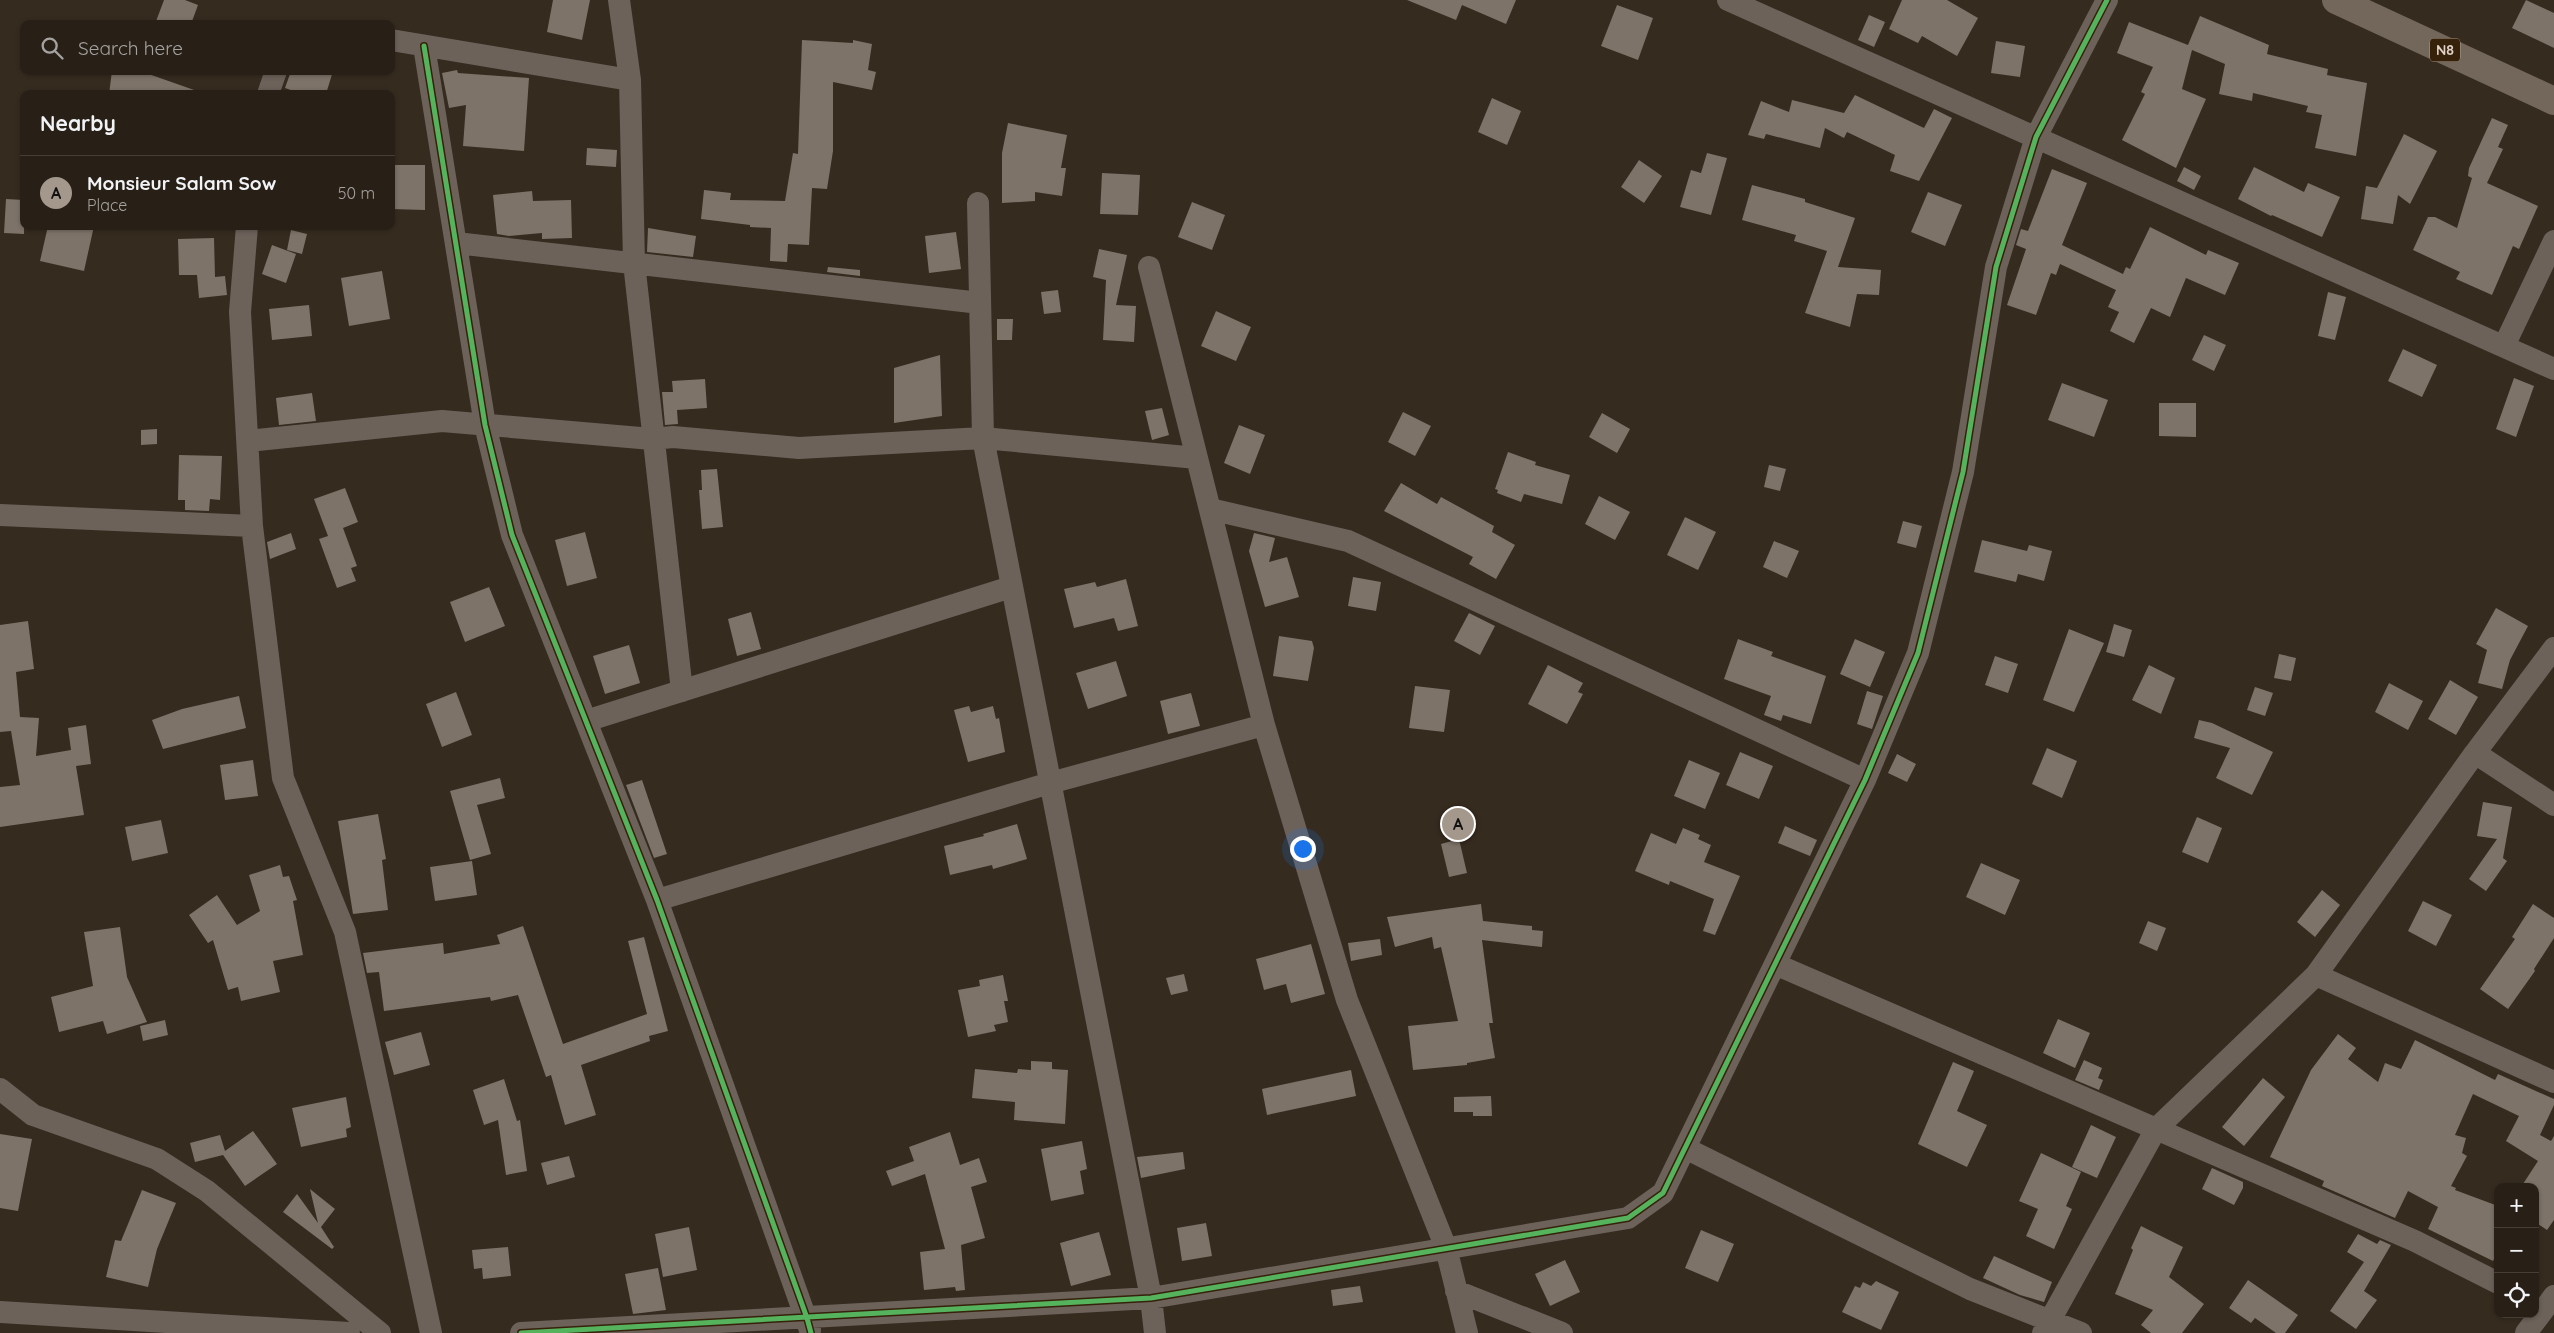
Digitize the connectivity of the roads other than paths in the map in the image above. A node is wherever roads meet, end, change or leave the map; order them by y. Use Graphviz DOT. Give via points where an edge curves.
graph roads {
  1 [pos="619,0"];
  2 [pos="1728,0"];
  3 [pos="2107,0"];
  4 [pos="2336,0"];
  5 [pos="395,41"];
  6 [pos="424,46"];
  7 [pos="275,75"];
  8 [pos="630,80"];
  9 [pos="269,90"];
  10 [pos="2554,101"];
  11 [pos="2036,137"];
  12 [pos="978,203"];
  13 [pos="247,230"];
  14 [pos="2554,241"];
  15 [pos="456,243"];
  16 [pos="634,263"];
  17 [pos="1149,267"];
  18 [pos="980,303"];
  19 [pos="2504,346"];
  20 [pos="2554,369"];
  21 [pos="485,425"];
  22 [pos="983,438"];
  23 [pos="652,439"];
  24 [pos="248,441"];
  25 [pos="1197,458"];
  26 [pos="1210,509"];
  27 [pos="0,515"];
  28 [pos="252,526"];
  29 [pos="1012,587"];
  30 [pos="2554,648"];
  31 [pos="682,690"];
  32 [pos="586,721"];
  33 [pos="1264,725"];
  34 [pos="2474,753"];
  35 [pos="1865,780"];
  36 [pos="1050,783"];
  37 [pos="2554,805"];
  38 [pos="657,900"];
  39 [pos="1775,964"];
  40 [pos="2316,975"];
  41 [pos="2554,1082"];
  42 [pos="0,1089"];
  43 [pos="2156,1129"];
  44 [pos="1685,1148"];
  45 [pos="1446,1248"];
  46 [pos="2494,1281"];
  47 [pos="1456,1291"];
  48 [pos="1150,1298"];
  49 [pos="2547,1304"];
  50 [pos="5,1320"];
  51 [pos="809,1325"];
  52 [pos="2046,1327"];
  53 [pos="674,1329"];
  54 [pos="349,1333"];
  55 [pos="380,1333"];
  56 [pos="431,1333"];
  57 [pos="521,1333"];
  58 [pos="1155,1333"];
  59 [pos="1467,1333"];
  60 [pos="1562,1333"];
  61 [pos="2081,1333"];
  62 [pos="2526,1333"];
  1 -- 8 [label="street"];
  2 -- 11 [label="street"];
  3 -- 11 [label="street"];
  4 -- 10 [label="main road, N8"];
  5 -- 6 [label="street"];
  6 -- 8 [label="street"];
  6 -- 15 [label="street"];
  7 -- 9 [label="street"];
  8 -- 16 [label="street"];
  11 -- 19 [label="street"];
  11 -- 35 [label="street" via="1996,266 1963,472 1918,653"];
  12 -- 18 [label="street"];
  13 -- 24 [label="street" via="240,312"];
  14 -- 19 [label="street"];
  15 -- 16 [label="street"];
  15 -- 21 [label="street"];
  16 -- 18 [label="street"];
  16 -- 23 [label="street"];
  17 -- 25 [label="street"];
  18 -- 22 [label="street"];
  19 -- 20 [label="street"];
  21 -- 23 [label="street"];
  21 -- 24 [label="street" via="442,421"];
  21 -- 32 [label="street" via="512,535"];
  22 -- 23 [label="street" via="799,448 673,437"];
  22 -- 25 [label="street"];
  22 -- 29 [label="street"];
  23 -- 31 [label="street"];
  24 -- 28 [label="street"];
  25 -- 26 [label="street"];
  26 -- 33 [label="street"];
  26 -- 35 [label="street" via="1348,540"];
  27 -- 28 [label="street"];
  28 -- 56 [label="street" via="283,778 345,932"];
  29 -- 31 [label="street"];
  29 -- 36 [label="street"];
  30 -- 34 [label="street"];
  31 -- 32 [label="street"];
  32 -- 38 [label="street"];
  33 -- 36 [label="street"];
  33 -- 45 [label="street" via="1347,1000"];
  34 -- 37 [label="street"];
  34 -- 40 [label="street"];
  35 -- 39 [label="street"];
  36 -- 38 [label="street"];
  36 -- 48 [label="street"];
  38 -- 51 [label="street"];
  39 -- 43 [label="street"];
  39 -- 44 [label="street"];
  40 -- 41 [label="street"];
  40 -- 43 [label="street"];
  42 -- 55 [label="street" via="33,1115 157,1159 207,1191"];
  43 -- 46 [label="street" via="2415,1241"];
  43 -- 52 [label="street"];
  44 -- 45 [label="street" via="1663,1193 1628,1218"];
  44 -- 52 [label="street"];
  45 -- 47 [label="street"];
  45 -- 48 [label="street"];
  47 -- 59 [label="street"];
  47 -- 60 [label="street"];
  48 -- 51 [label="street"];
  48 -- 58 [label="street"];
  49 -- 62 [label="street"];
  50 -- 54 [label="street"];
  51 -- 53 [label="street"];
  52 -- 61 [label="street"];
  53 -- 57 [label="street"];
}
